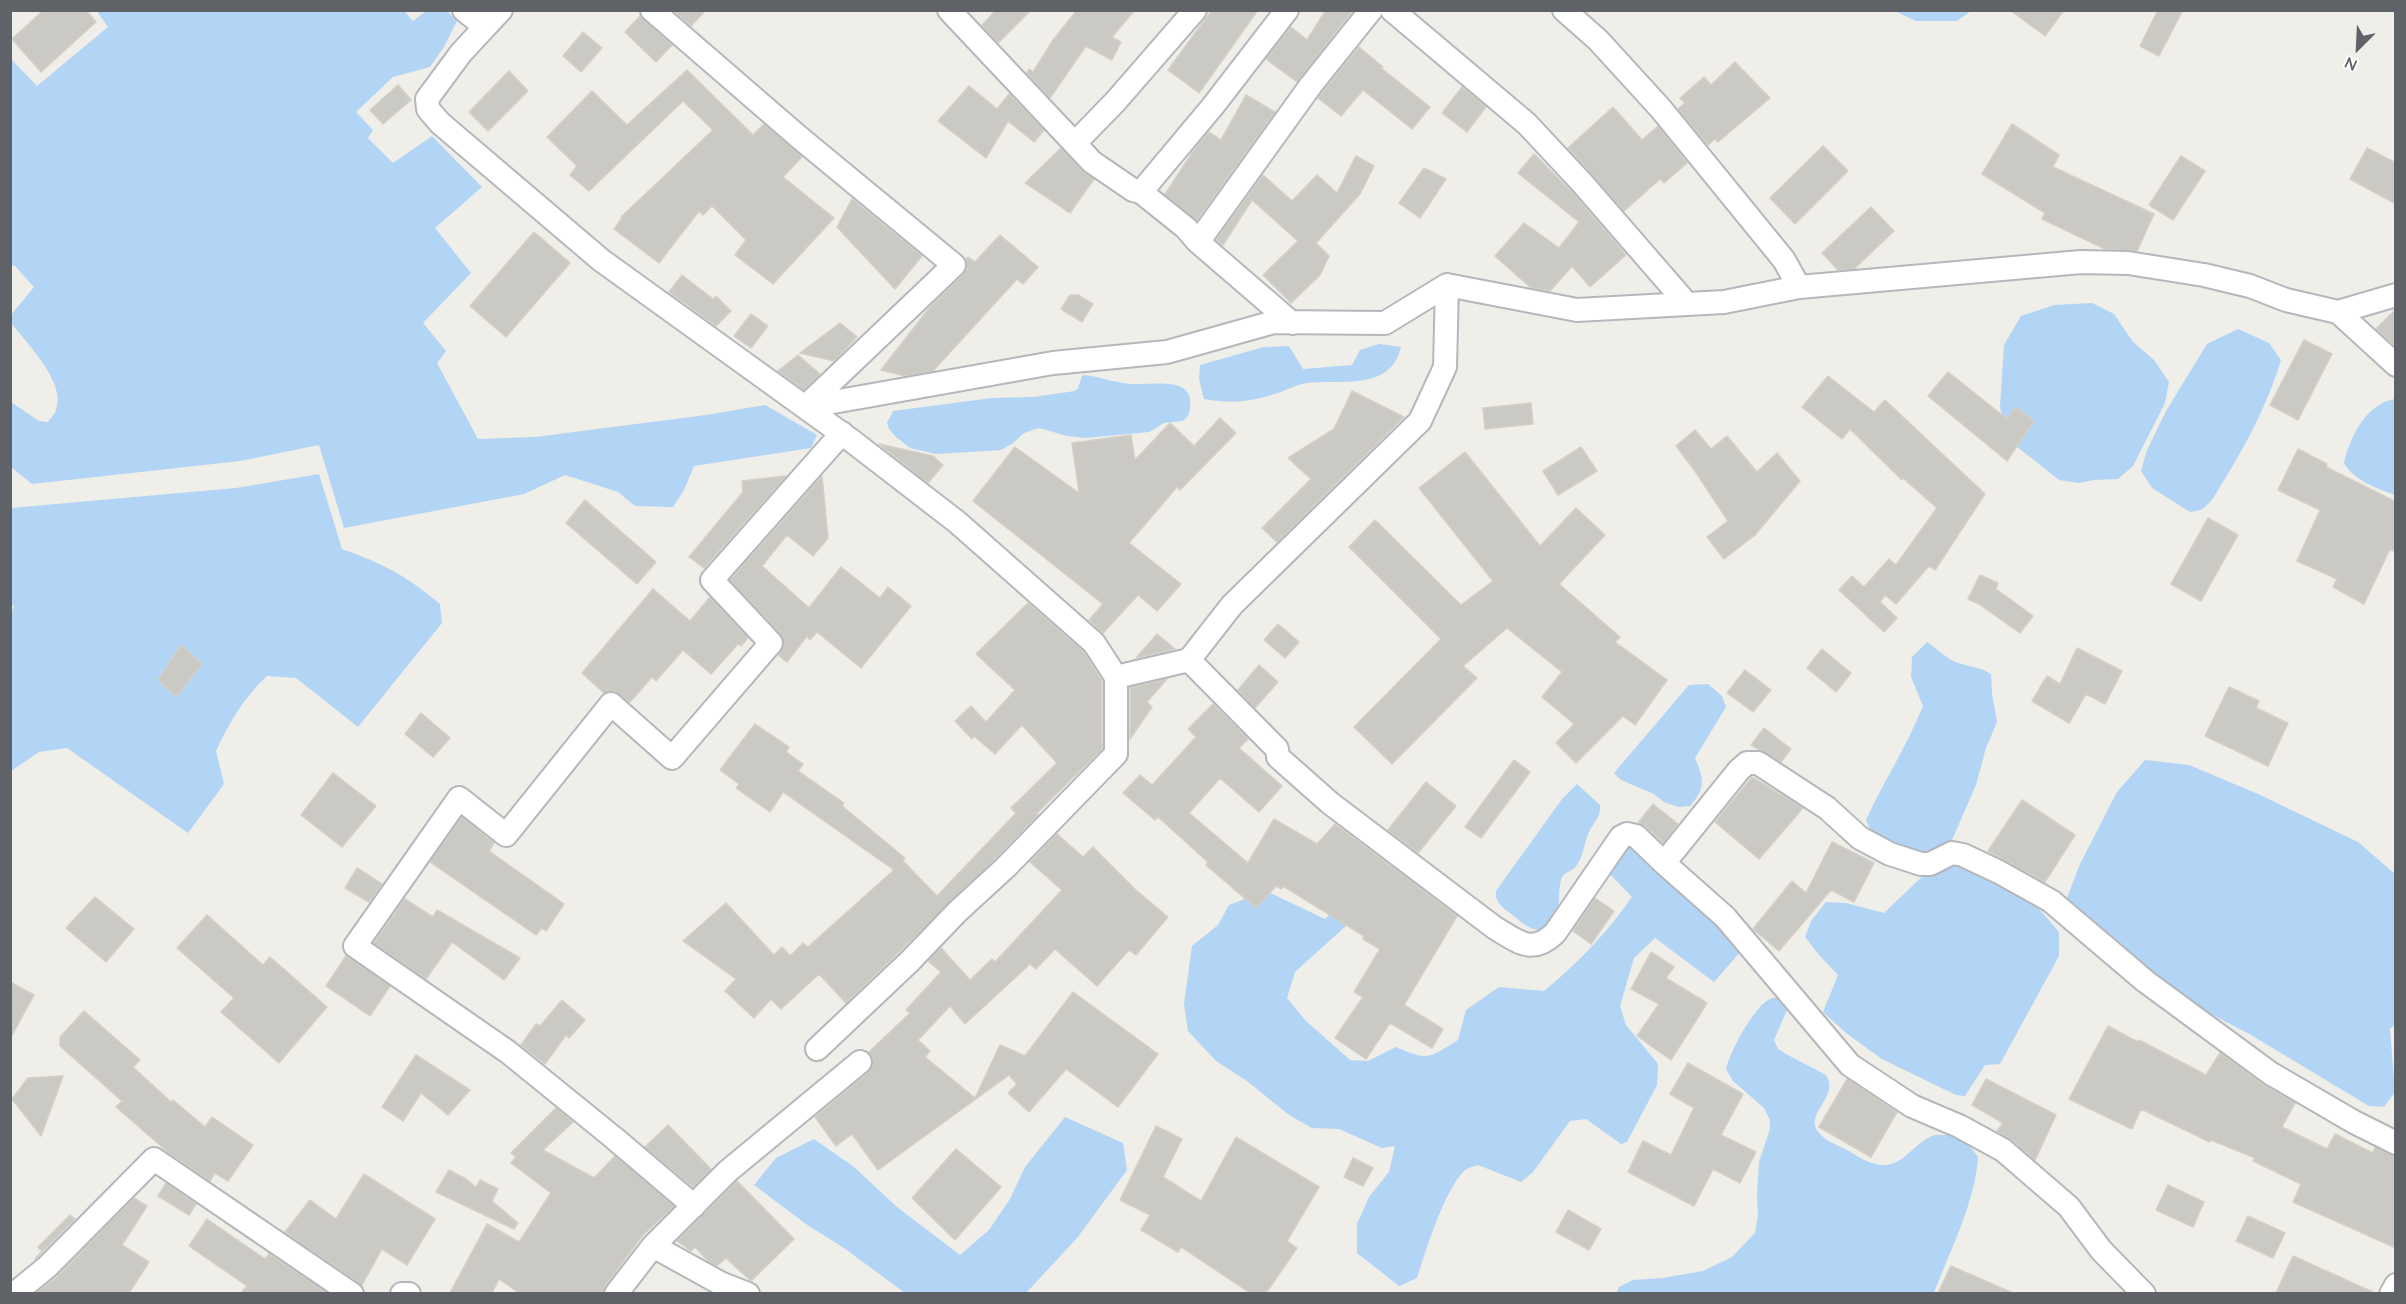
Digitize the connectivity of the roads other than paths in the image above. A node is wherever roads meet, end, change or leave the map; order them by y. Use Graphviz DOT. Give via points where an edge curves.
graph roads {
  1 [pos="464,10"];
  2 [pos="501,10"];
  3 [pos="652,10"];
  4 [pos="949,10"];
  5 [pos="1196,10"];
  6 [pos="1287,10"];
  7 [pos="1371,10"];
  8 [pos="1392,10"];
  9 [pos="1564,10"];
  10 [pos="485,27"];
  11 [pos="1075,143"];
  12 [pos="1141,192"];
  13 [pos="1197,242"];
  14 [pos="1447,285"];
  15 [pos="1799,287"];
  16 [pos="2396,295"];
  17 [pos="1687,304"];
  18 [pos="2338,312"];
  19 [pos="1292,323"];
  20 [pos="2396,365"];
  21 [pos="805,406"];
  22 [pos="842,433"];
  23 [pos="1189,660"];
  24 [pos="1116,677"];
  25 [pos="1664,863"];
  26 [pos="817,1049"];
  27 [pos="860,1062"];
  28 [pos="2396,1143"];
  29 [pos="694,1206"];
  30 [pos="653,1246"];
  31 [pos="2396,1285"];
  32 [pos="14,1293"];
  33 [pos="352,1293"];
  34 [pos="402,1293"];
  35 [pos="409,1293"];
  36 [pos="616,1293"];
  37 [pos="748,1293"];
  38 [pos="2144,1293"];
  39 [pos="2391,1293"];
  1 -- 10 [label="street"];
  2 -- 10 [label="street"];
  3 -- 21 [label="street" via="954,265"];
  4 -- 11 [label="street"];
  5 -- 11 [label="street"];
  6 -- 12 [label="street"];
  7 -- 13 [label="street"];
  8 -- 17 [label="street" via="1527,124"];
  9 -- 15 [label="street" via="1598,40 1661,109 1784,260"];
  10 -- 21 [label="street" via="437,82 427,99 428,109 601,260"];
  11 -- 12 [label="street" via="1092,162"];
  12 -- 13 [label="street" via="1186,228"];
  13 -- 19 [label="street"];
  14 -- 17 [label="street" via="1576,310"];
  14 -- 19 [label="street" via="1385,322"];
  14 -- 23 [label="street" via="1445,367 1420,421 1232,605"];
  15 -- 17 [label="street" via="1724,302"];
  15 -- 18 [label="street" via="2081,262 2128,263 2239,283 2286,300"];
  16 -- 18 [label="street"];
  18 -- 20 [label="street"];
  19 -- 21 [label="street" via="1274,322 1167,352 1053,363"];
  21 -- 22 [label="street"];
  22 -- 24 [label="street" via="957,522 1094,643"];
  22 -- 29 [label="street" via="712,580 771,643 672,758 611,704 506,835 459,798 354,946 508,1052"];
  23 -- 24 [label="street"];
  23 -- 25 [label="street" via="1277,749 1278,757 1330,803 1522,945 1536,946 1555,933 1621,837 1632,834"];
  24 -- 26 [label="street" via="1116,754 1006,867"];
  25 -- 28 [label="street" via="1739,770 1747,763 1758,763 1827,808 1860,838 1902,860 1930,864 1952,853 1963,855 2051,900 2145,981 2270,1073"];
  25 -- 38 [label="street" via="1725,917 1850,1065 1912,1106 2003,1150 2069,1207 2101,1250"];
  27 -- 29 [label="street" via="728,1171"];
  29 -- 30 [label="street"];
  30 -- 36 [label="street"];
  30 -- 37 [label="street" via="720,1283"];
  31 -- 39 [label="street"];
  32 -- 33 [label="street" via="47,1267 154,1159"];
  34 -- 35 [label="street"];
}
